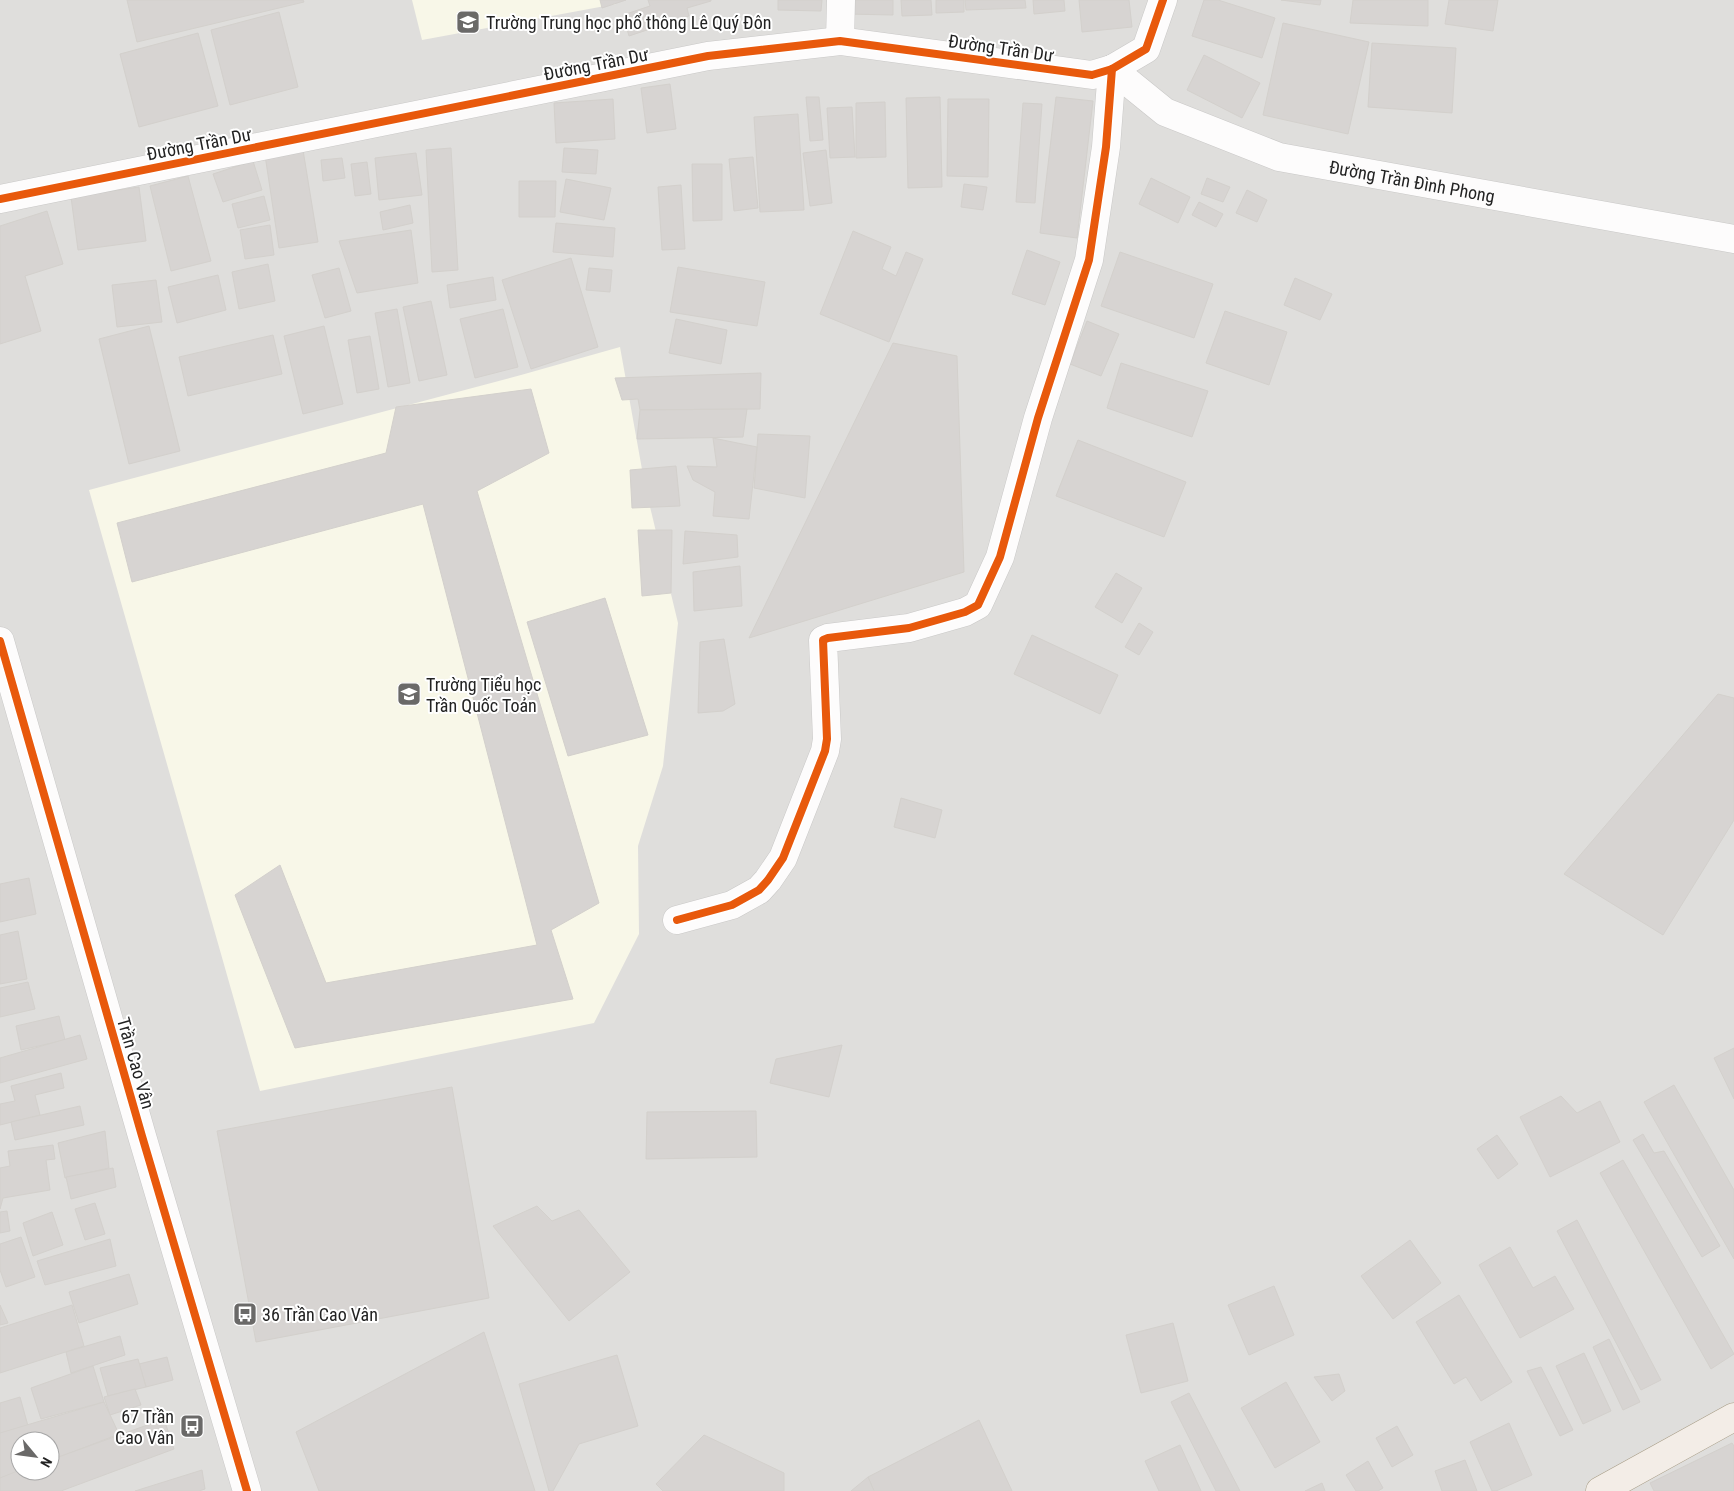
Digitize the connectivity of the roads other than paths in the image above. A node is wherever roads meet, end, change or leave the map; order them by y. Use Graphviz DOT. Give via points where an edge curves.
graph roads {
  1 [pos="841,0"];
  2 [pos="1163,0"];
  3 [pos="840,42"];
  4 [pos="1112,69"];
  5 [pos="0,199"];
  6 [pos="1734,239"];
  7 [pos="0,641"];
  8 [pos="676,920"];
  9 [pos="1734,1417"];
  10 [pos="247,1491"];
  11 [pos="1600,1491"];
  1 -- 3 [label="street"];
  2 -- 4 [label="street, Đường Trần Dư" via="1146,49"];
  3 -- 4 [label="street, Đường Trần Dư" via="1092,75"];
  3 -- 5 [label="street, Đường Trần Dư" via="708,56"];
  4 -- 6 [label="street, Đường Trần Đình Phong" via="1165,112 1279,157"];
  4 -- 8 [label="street" via="1106,147 1089,260 1038,418 1000,557 978,605 965,612 909,628 823,640 825,751 783,858 759,890 732,905"];
  7 -- 10 [label="street, Trần Cao Vân"];
  9 -- 11 [label="main road"];
}
